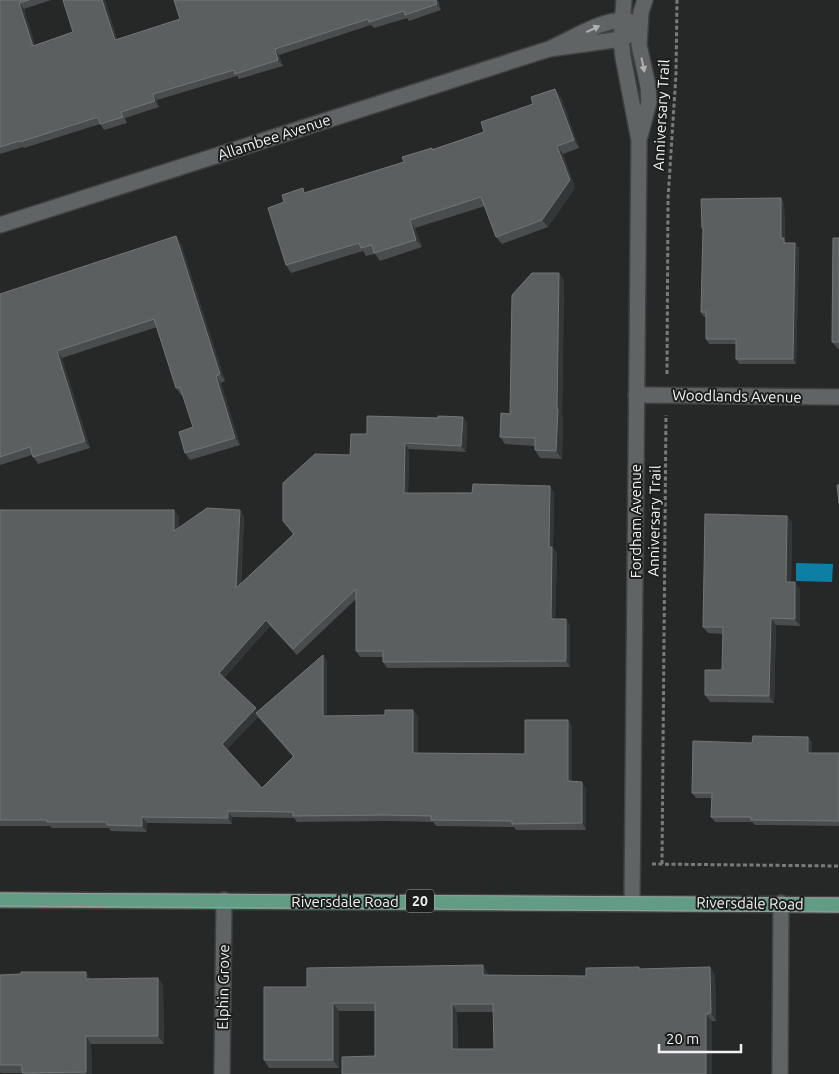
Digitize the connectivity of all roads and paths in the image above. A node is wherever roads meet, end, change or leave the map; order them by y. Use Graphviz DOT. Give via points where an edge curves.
graph roads {
  1 [pos="624,0"];
  2 [pos="645,0"];
  3 [pos="677,0"];
  4 [pos="622,21"];
  5 [pos="639,26"];
  6 [pos="621,39"];
  7 [pos="549,49"];
  8 [pos="639,140"];
  9 [pos="0,225"];
  10 [pos="636,395"];
  11 [pos="666,395"];
  12 [pos="839,397"];
  13 [pos="839,866"];
  14 [pos="0,900"];
  15 [pos="224,900"];
  16 [pos="632,903"];
  17 [pos="781,903"];
  18 [pos="839,905"];
  19 [pos="222,1074"];
  20 [pos="780,1074"];
  1 -- 4 [label="street, Fordham Avenue"];
  2 -- 5 [label="street, Fordham Avenue"];
  3 -- 11 [label="path, Anniversary Trail" via="668,198"];
  4 -- 5 [label="street"];
  4 -- 6 [label="street, Fordham Avenue"];
  7 -- 4 [label="street, Allambee Avenue, one-way" via="602,25"];
  5 -- 6 [label="street, Allambee Avenue"];
  5 -- 8 [label="street, Fordham Avenue, one-way" via="649,102"];
  6 -- 7 [label="street, Allambee Avenue"];
  6 -- 8 [label="street, Fordham Avenue"];
  7 -- 9 [label="street, Allambee Avenue"];
  8 -- 10 [label="street, Fordham Avenue"];
  10 -- 11 [label="street, Woodlands Avenue"];
  10 -- 16 [label="street, Fordham Avenue"];
  11 -- 12 [label="street, Woodlands Avenue"];
  11 -- 13 [label="path, Anniversary Trail" via="662,864"];
  14 -- 15 [label="main road, Riversdale Road / 20"];
  15 -- 16 [label="main road, Riversdale Road / 20"];
  15 -- 19 [label="street, Elphin Grove"];
  16 -- 17 [label="main road, Riversdale Road / 20"];
  17 -- 18 [label="main road, Riversdale Road / 20"];
  17 -- 20 [label="street"];
}
